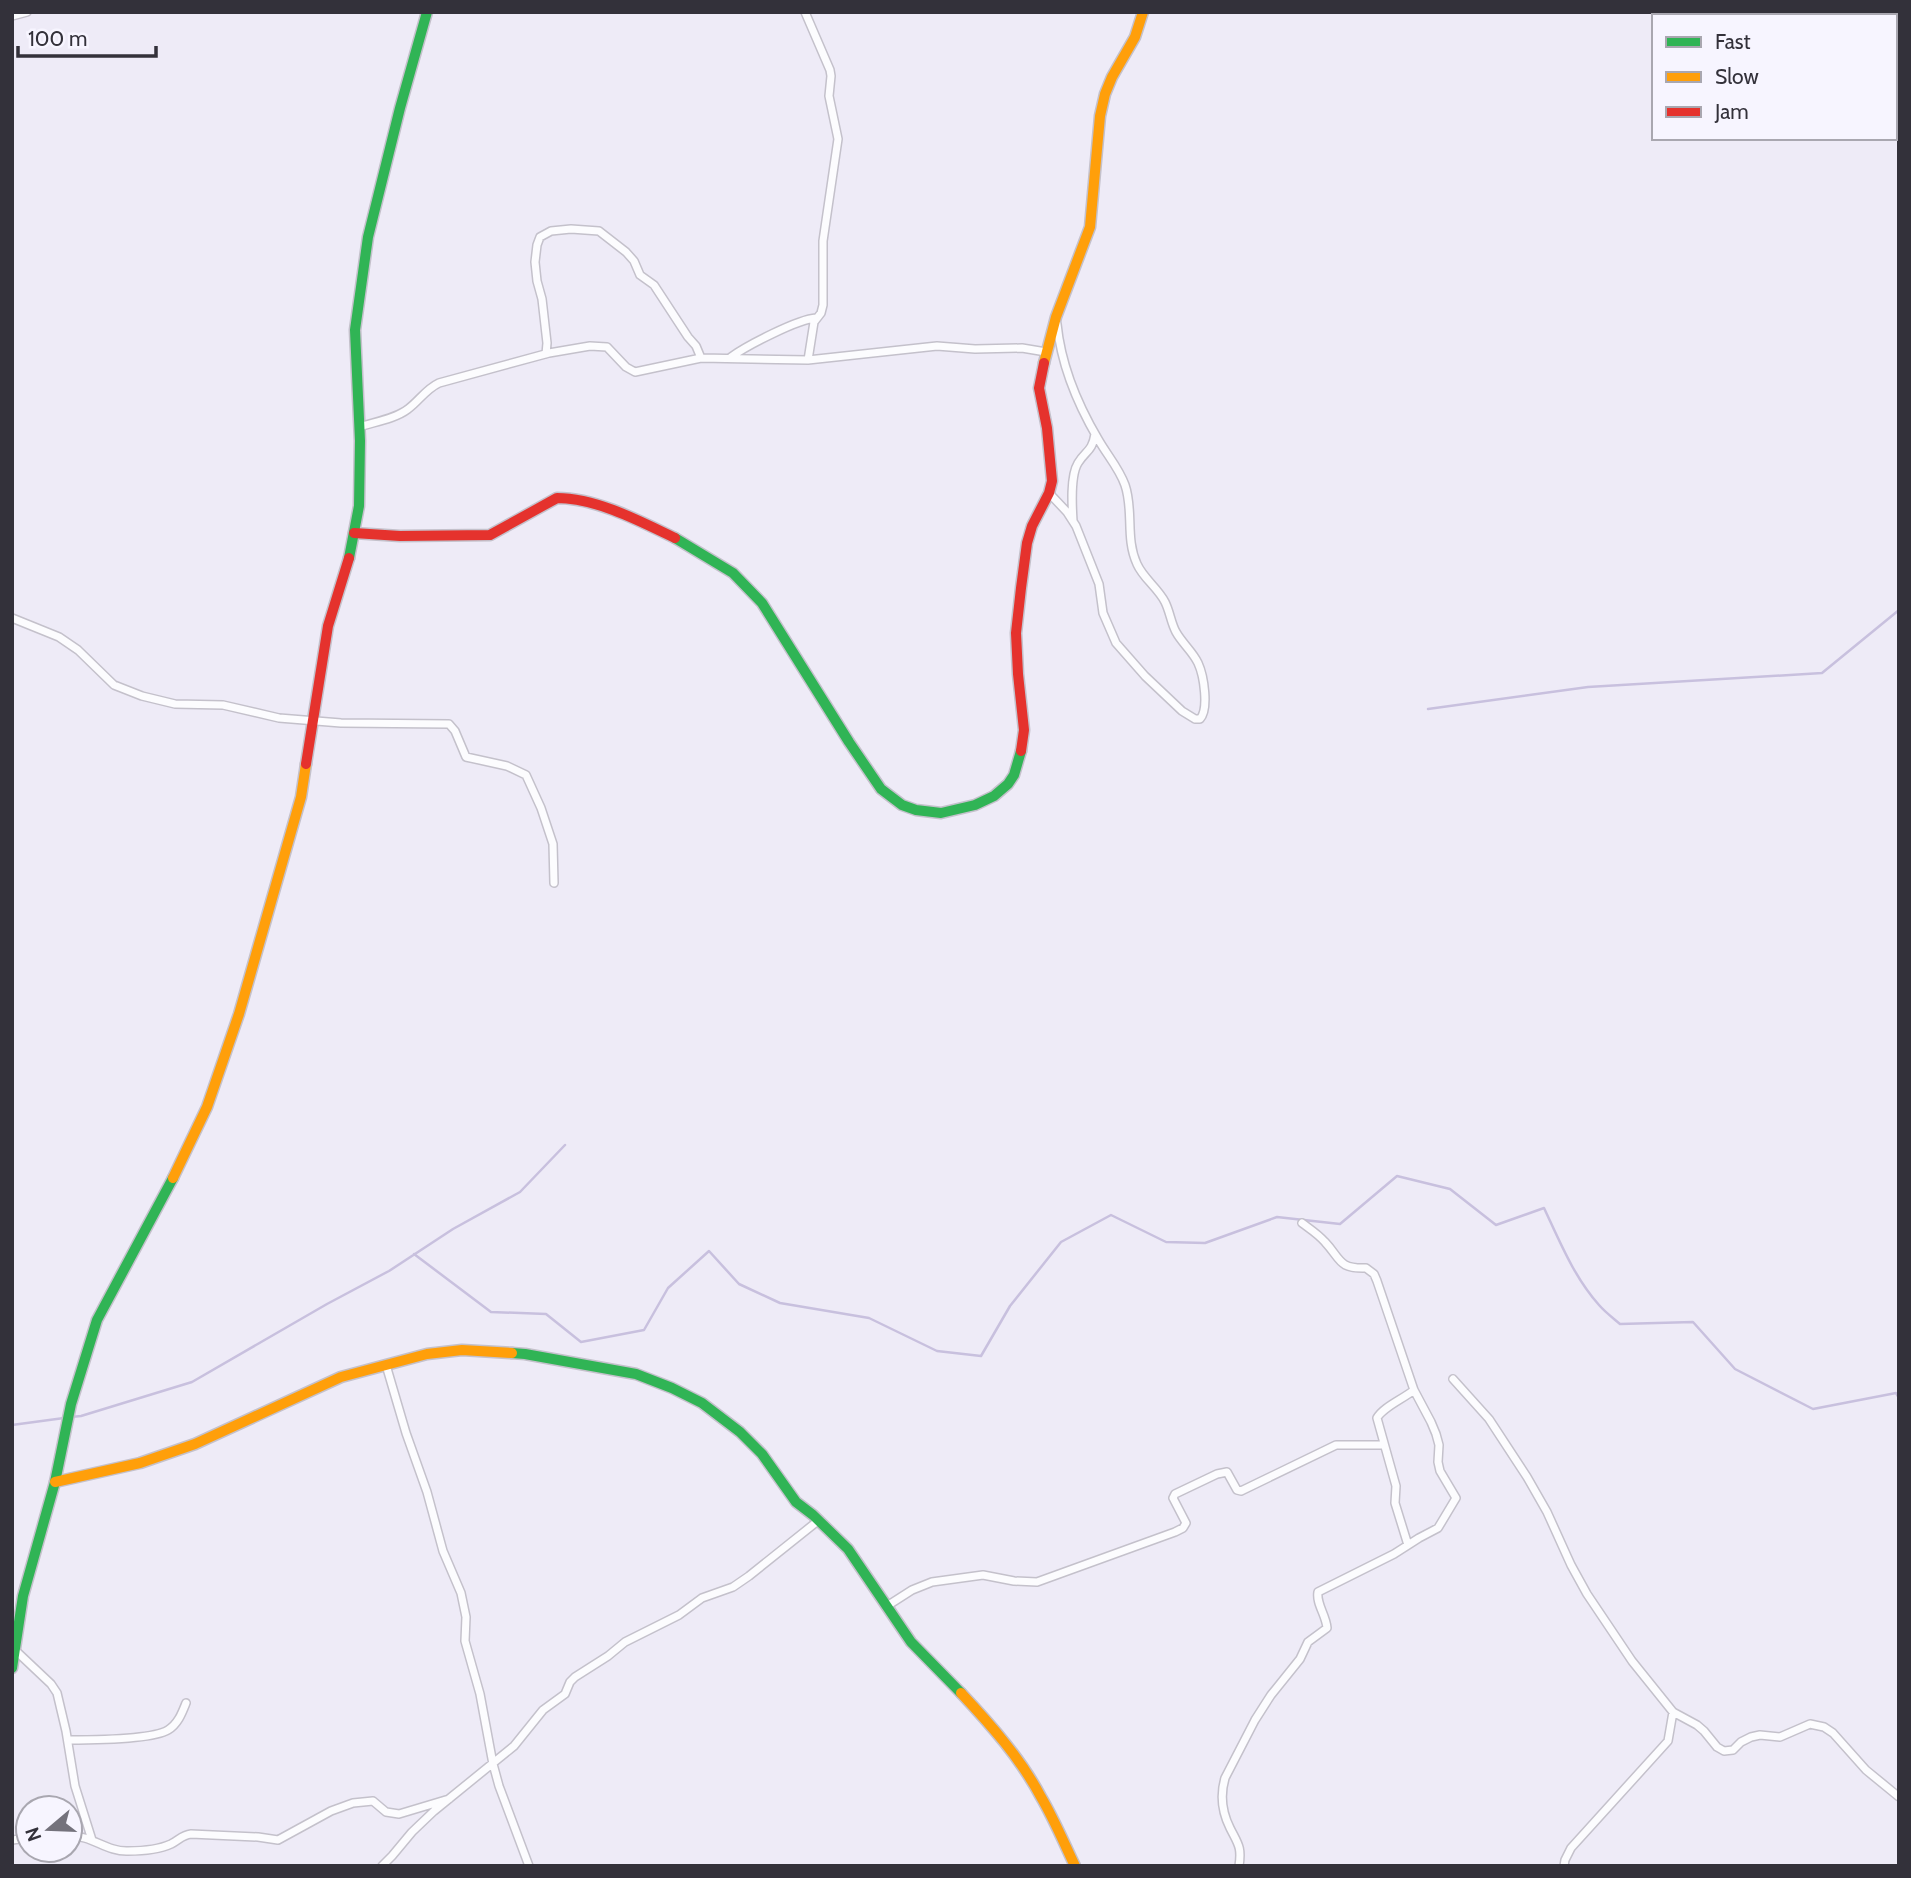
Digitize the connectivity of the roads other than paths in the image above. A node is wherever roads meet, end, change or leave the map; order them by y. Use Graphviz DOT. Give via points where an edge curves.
graph roads {
  1 [pos="27,12"];
  2 [pos="427,12"];
  3 [pos="805,12"];
  4 [pos="1143,12"];
  5 [pos="12,16"];
  6 [pos="1056,317"];
  7 [pos="816,318"];
  8 [pos="1046,352"];
  9 [pos="546,354"];
  10 [pos="701,358"];
  11 [pos="730,358"];
  12 [pos="807,360"];
  13 [pos="359,427"];
  14 [pos="1095,433"];
  15 [pos="1049,493"];
  16 [pos="1073,521"];
  17 [pos="354,533"];
  18 [pos="12,618"];
  19 [pos="313,720"];
  20 [pos="554,883"];
  21 [pos="1302,1223"];
  22 [pos="386,1366"];
  23 [pos="1453,1379"];
  24 [pos="1413,1390"];
  25 [pos="1384,1445"];
  26 [pos="55,1482"];
  27 [pos="819,1520"];
  28 [pos="1408,1545"];
  29 [pos="887,1606"];
  30 [pos="15,1650"];
  31 [pos="12,1668"];
  32 [pos="186,1703"];
  33 [pos="1673,1712"];
  34 [pos="68,1740"];
  35 [pos="494,1764"];
  36 [pos="1899,1797"];
  37 [pos="450,1799"];
  38 [pos="84,1836"];
  39 [pos="92,1840"];
  40 [pos="382,1866"];
  41 [pos="529,1866"];
  42 [pos="1075,1866"];
  43 [pos="1239,1866"];
  44 [pos="1564,1866"];
  1 -- 5 [label="street"];
  2 -- 13 [label="street" via="368,237 355,330"];
  3 -- 7 [label="street" via="830,70 829,96 838,139 823,241 823,305"];
  4 -- 6 [label="street" via="1105,94 1090,227"];
  6 -- 8 [label="street"];
  6 -- 14 [label="street" via="1064,360"];
  7 -- 11 [label="street" via="787,327"];
  7 -- 12 [label="street"];
  8 -- 12 [label="street" via="937,346"];
  8 -- 15 [label="street" via="1039,388 1051,462"];
  9 -- 10 [label="street" via="602,346 635,372"];
  9 -- 10 [label="street" via="537,245 540,237 551,231 582,229 599,231 626,252 640,275 654,285"];
  9 -- 13 [label="street" via="439,383 403,412"];
  10 -- 11 [label="street"];
  11 -- 12 [label="street"];
  13 -- 17 [label="street" via="359,506"];
  14 -- 16 [label="street" via="1091,449 1075,469"];
  14 -- 16 [label="street" via="1125,483 1137,565 1198,662 1205,699 1200,719 1182,711 1116,643 1103,614 1099,584"];
  15 -- 16 [label="street"];
  15 -- 17 [label="street" via="1032,526 1021,588 1016,632 1024,730 1014,775 995,796 942,813 916,810 881,789 762,603 733,573 638,520 587,502 557,498 489,535"];
  17 -- 19 [label="street" via="328,626"];
  18 -- 19 [label="street" via="60,637 107,680 126,691 175,704 223,705 279,718"];
  19 -- 20 [label="street" via="449,724 466,757 526,775 553,844"];
  19 -- 26 [label="street" via="300,797 243,1001 207,1107 97,1320 71,1404"];
  21 -- 24 [label="street" via="1349,1267 1366,1268 1374,1274"];
  22 -- 26 [label="street" via="341,1377 195,1444 140,1463"];
  22 -- 27 [label="street" via="427,1354 481,1350 636,1374 702,1403 740,1432 796,1502"];
  22 -- 35 [label="street" via="443,1551 461,1594 466,1649"];
  23 -- 33 [label="street" via="1489,1419 1547,1512 1587,1594"];
  24 -- 25 [label="street" via="1378,1415"];
  24 -- 28 [label="street" via="1431,1422 1439,1445 1439,1468 1456,1498 1438,1528"];
  25 -- 28 [label="street"];
  25 -- 29 [label="street" via="1336,1445 1241,1491 1227,1472 1217,1474 1175,1494 1186,1523 1175,1532 1037,1582 983,1575 932,1582"];
  26 -- 30 [label="street" via="23,1597"];
  27 -- 29 [label="street" via="848,1549"];
  27 -- 35 [label="street" via="733,1587 702,1598 575,1677 565,1694 546,1706"];
  28 -- 43 [label="street" via="1318,1592 1327,1628 1308,1642 1257,1716 1227,1772 1222,1800 1240,1846"];
  29 -- 42 [label="street" via="911,1642 984,1717 1018,1760"];
  30 -- 31 [label="street"];
  30 -- 34 [label="street" via="57,1693"];
  32 -- 34 [label="street" via="177,1722 159,1733"];
  33 -- 36 [label="street" via="1704,1731 1724,1751 1751,1737 1780,1737 1816,1724 1833,1733 1866,1770"];
  33 -- 44 [label="street" via="1668,1741 1571,1849"];
  34 -- 39 [label="street" via="75,1786"];
  35 -- 37 [label="street"];
  35 -- 41 [label="street"];
  37 -- 39 [label="street" via="399,1814 386,1812 373,1801 354,1803 275,1840 191,1834 159,1849 124,1852"];
  37 -- 40 [label="street"];
  38 -- 39 [label="street"];
}
